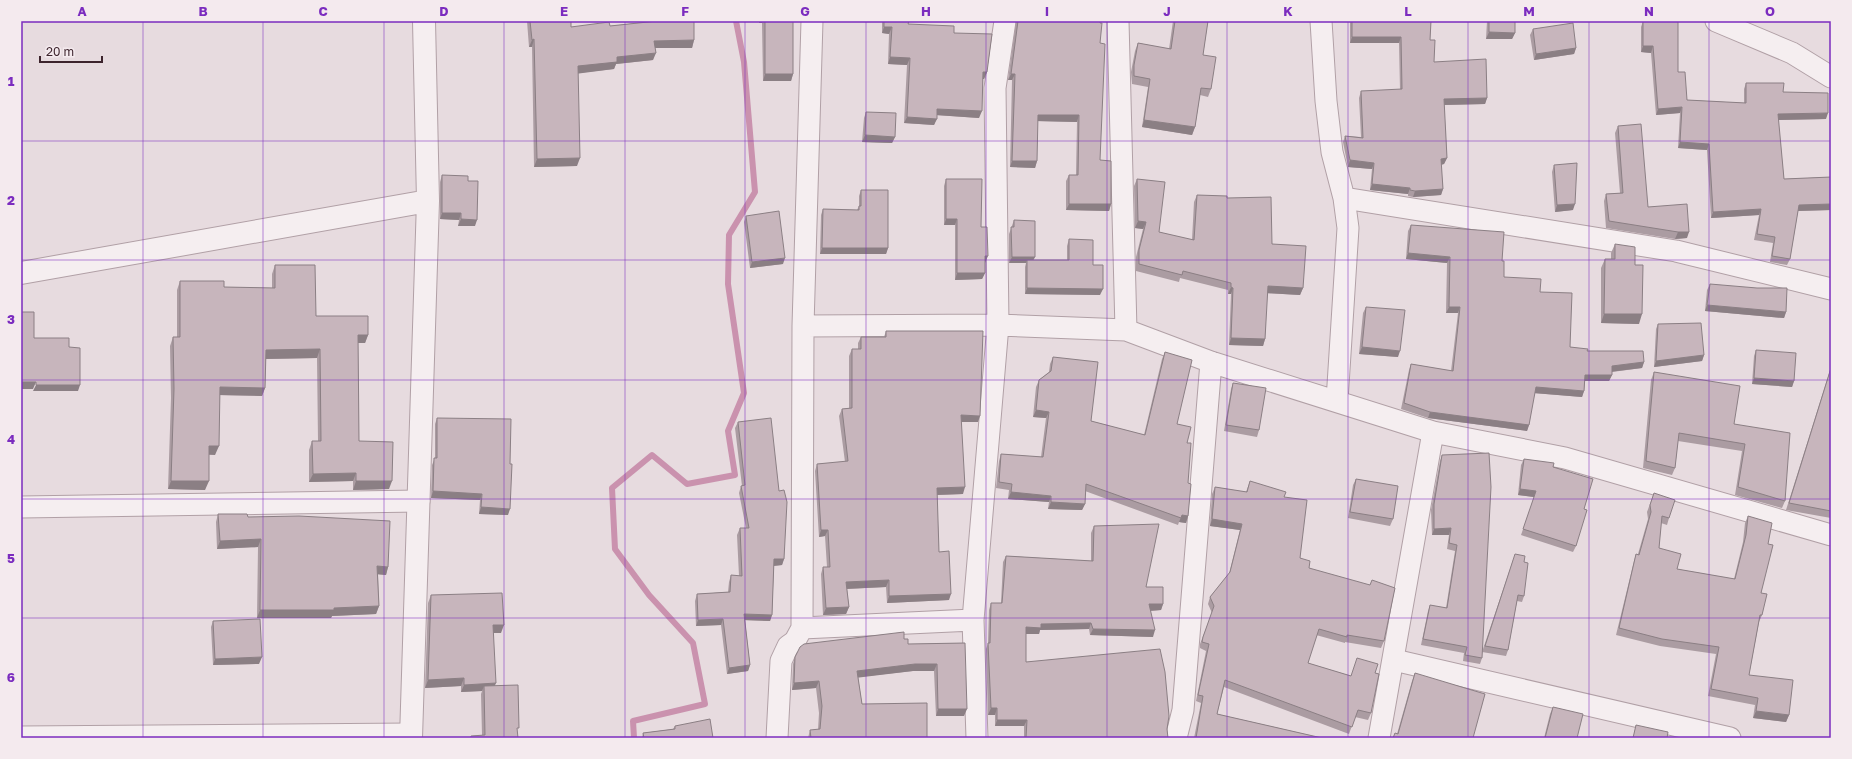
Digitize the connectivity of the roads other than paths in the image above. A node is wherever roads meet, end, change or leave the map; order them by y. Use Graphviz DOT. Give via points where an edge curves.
graph roads {
  1 [pos="424,21"];
  2 [pos="812,21"];
  3 [pos="1006,21"];
  4 [pos="1118,21"];
  5 [pos="1321,21"];
  6 [pos="1716,21"];
  7 [pos="1831,77"];
  8 [pos="1344,198"];
  9 [pos="428,201"];
  10 [pos="21,273"];
  11 [pos="1831,289"];
  12 [pos="998,325"];
  13 [pos="803,326"];
  14 [pos="1126,330"];
  15 [pos="1212,362"];
  16 [pos="1337,401"];
  17 [pos="1434,432"];
  18 [pos="419,501"];
  19 [pos="21,507"];
  20 [pos="1831,535"];
  21 [pos="973,620"];
  22 [pos="802,628"];
  23 [pos="1394,660"];
  24 [pos="411,736"];
  25 [pos="21,737"];
  26 [pos="776,738"];
  27 [pos="977,738"];
  28 [pos="1176,738"];
  29 [pos="1379,738"];
  30 [pos="1730,738"];
  1 -- 9 [label="street"];
  2 -- 13 [label="street"];
  3 -- 12 [label="street" via="996,88"];
  4 -- 14 [label="street"];
  5 -- 8 [label="street" via="1332,152"];
  6 -- 7 [label="street" via="1792,53"];
  8 -- 11 [label="street" via="1676,251"];
  8 -- 16 [label="street" via="1348,228"];
  9 -- 10 [label="street"];
  9 -- 18 [label="street"];
  12 -- 13 [label="street"];
  12 -- 14 [label="street"];
  12 -- 21 [label="street"];
  13 -- 22 [label="street"];
  14 -- 15 [label="street"];
  15 -- 16 [label="street"];
  15 -- 28 [label="street" via="1182,710"];
  16 -- 17 [label="street"];
  17 -- 20 [label="street" via="1565,458"];
  17 -- 23 [label="street"];
  18 -- 19 [label="street"];
  18 -- 24 [label="street"];
  21 -- 22 [label="street"];
  21 -- 27 [label="street"];
  22 -- 26 [label="street" via="795,641 788,646 781,661"];
  23 -- 29 [label="street"];
  23 -- 30 [label="street"];
  24 -- 25 [label="street"];
}
